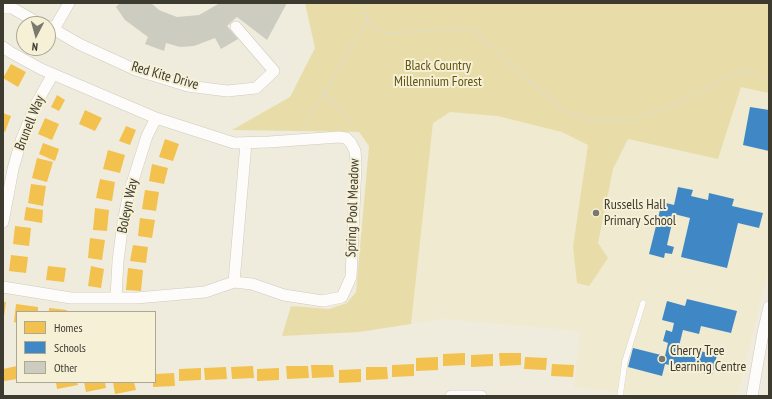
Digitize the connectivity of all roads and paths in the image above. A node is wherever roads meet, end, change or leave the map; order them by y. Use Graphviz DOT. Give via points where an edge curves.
graph roads {
  1 [pos="69,3"];
  2 [pos="359,3"];
  3 [pos="3,8"];
  4 [pos="26,16"];
  5 [pos="369,18"];
  6 [pos="56,21"];
  7 [pos="236,27"];
  8 [pos="56,31"];
  9 [pos="3,47"];
  10 [pos="53,74"];
  11 [pos="769,79"];
  12 [pos="324,92"];
  13 [pos="156,118"];
  14 [pos="296,140"];
  15 [pos="246,142"];
  16 [pos="352,143"];
  17 [pos="3,222"];
  18 [pos="234,282"];
  19 [pos="3,287"];
  20 [pos="116,297"];
  21 [pos="643,304"];
  22 [pos="769,309"];
  23 [pos="451,396"];
  24 [pos="482,396"];
  25 [pos="620,396"];
  26 [pos="752,396"];
  1 -- 6 [label="street"];
  2 -- 5 [label="path"];
  3 -- 4 [label="street" via="12,8"];
  5 -- 11 [label="path" via="375,30 389,34 455,29 474,31 563,111 588,120 627,121 675,105 732,75 749,71"];
  5 -- 12 [label="path"];
  7 -- 8 [label="street, Red Kite Drive" via="274,71 256,88 227,91 188,86 136,70"];
  9 -- 10 [label="street, Spring Pool Meadow"];
  10 -- 13 [label="street, Spring Pool Meadow"];
  10 -- 17 [label="street, Brunell Way" via="22,141 13,169"];
  12 -- 14 [label="path"];
  12 -- 16 [label="path" via="349,120"];
  13 -- 15 [label="street, Spring Pool Meadow" via="234,143"];
  13 -- 20 [label="street, Boleyn Way" via="147,136 129,193 120,245"];
  14 -- 15 [label="street, Spring Pool Meadow"];
  14 -- 16 [label="street, Spring Pool Meadow" via="339,137 346,138"];
  15 -- 18 [label="street"];
  16 -- 18 [label="street, Spring Pool Meadow" via="356,164 351,277 342,297 323,302"];
  18 -- 20 [label="street, Spring Pool Meadow" via="205,292 136,298"];
  19 -- 20 [label="street, Spring Pool Meadow" via="71,298"];
  21 -- 25 [label="lane" via="625,361"];
  22 -- 26 [label="street"];
  23 -- 24 [label="street"];
}
